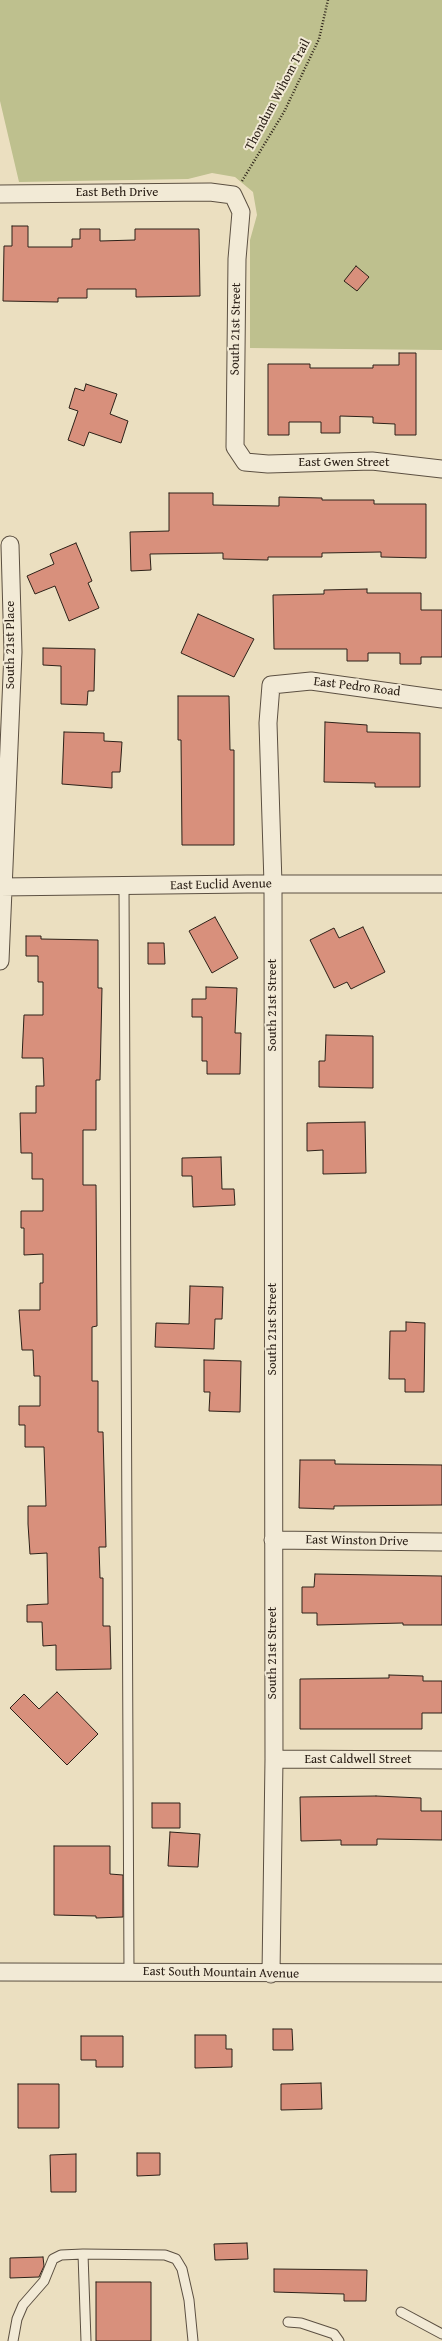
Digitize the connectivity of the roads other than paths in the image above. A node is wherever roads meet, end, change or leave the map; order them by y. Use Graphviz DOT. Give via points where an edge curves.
graph roads {
  1 [pos="0,194"];
  2 [pos="233,195"];
  3 [pos="245,462"];
  4 [pos="442,469"];
  5 [pos="10,545"];
  6 [pos="271,685"];
  7 [pos="442,699"];
  8 [pos="273,884"];
  9 [pos="442,884"];
  10 [pos="124,886"];
  11 [pos="2,887"];
  12 [pos="0,961"];
  13 [pos="273,1540"];
  14 [pos="442,1542"];
  15 [pos="274,1759"];
  16 [pos="442,1760"];
  17 [pos="0,1972"];
  18 [pos="129,1972"];
  19 [pos="442,1973"];
  20 [pos="271,1974"];
  21 [pos="83,2254"];
  22 [pos="401,2312"];
  23 [pos="288,2322"];
  24 [pos="442,2334"];
  25 [pos="13,2341"];
  26 [pos="86,2341"];
  27 [pos="193,2341"];
  28 [pos="339,2341"];
  1 -- 2 [label="street, East Beth Drive" via="210,192"];
  2 -- 3 [label="street, South 21st Street" via="241,212 237,259 235,447"];
  3 -- 4 [label="street, East Gwen Street" via="268,464 372,461"];
  5 -- 11 [label="street, South 21st Place" via="13,652"];
  6 -- 7 [label="street, East Pedro Road" via="311,681"];
  6 -- 8 [label="street, South 21st Street" via="268,723"];
  8 -- 9 [label="street, East Euclid Avenue"];
  8 -- 10 [label="street, East Euclid Avenue"];
  8 -- 13 [label="street, South 21st Street"];
  10 -- 11 [label="street, East Euclid Avenue"];
  10 -- 18 [label="lane"];
  11 -- 12 [label="street, South 21st Place"];
  13 -- 14 [label="street, East Winston Drive"];
  13 -- 15 [label="street, South 21st Street"];
  15 -- 16 [label="street, East Caldwell Street"];
  15 -- 20 [label="street, South 21st Street"];
  17 -- 18 [label="street, East South Mountain Avenue"];
  18 -- 20 [label="street, East South Mountain Avenue"];
  19 -- 20 [label="street, East South Mountain Avenue"];
  21 -- 25 [label="lane" via="61,2255 53,2259 44,2281 24,2305 17,2319"];
  21 -- 26 [label="lane"];
  21 -- 27 [label="lane" via="165,2255 176,2259 182,2269 189,2300"];
  22 -- 24 [label="lane"];
  23 -- 28 [label="lane" via="301,2323 334,2334"];
}
